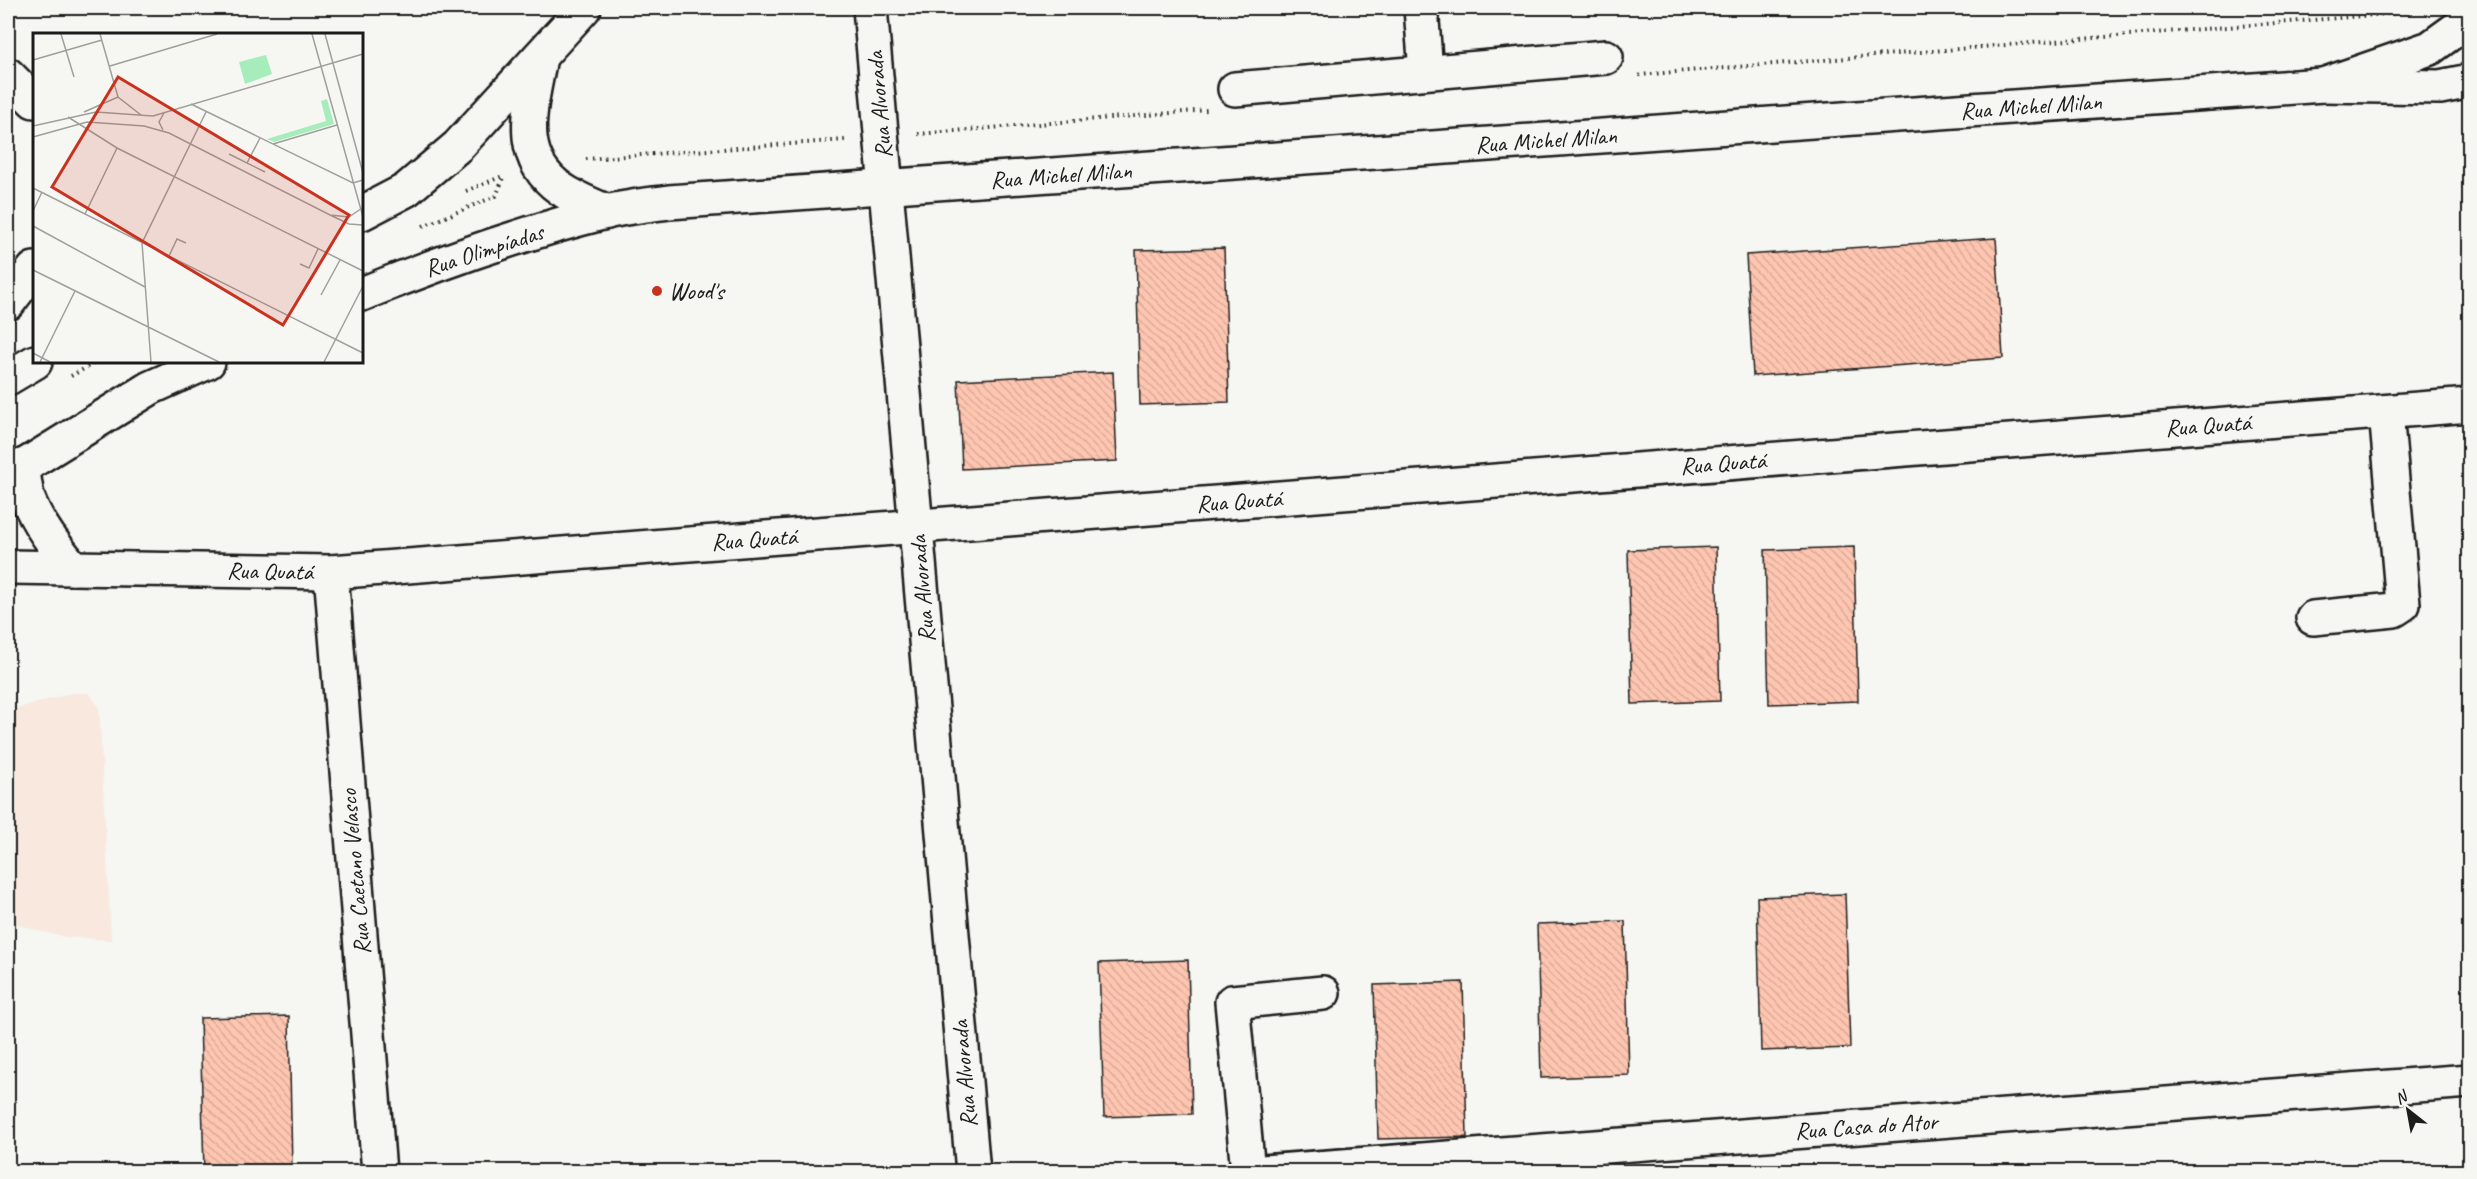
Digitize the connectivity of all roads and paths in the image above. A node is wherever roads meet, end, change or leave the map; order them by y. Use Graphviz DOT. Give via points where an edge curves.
graph roads {
  1 [pos="584,8"];
  2 [pos="870,8"];
  3 [pos="1420,8"];
  4 [pos="2469,19"];
  5 [pos="540,57"];
  6 [pos="1606,57"];
  7 [pos="1426,72"];
  8 [pos="8,75"];
  9 [pos="2469,81"];
  10 [pos="2323,85"];
  11 [pos="1235,88"];
  12 [pos="33,100"];
  13 [pos="505,176"];
  14 [pos="886,188"];
  15 [pos="406,190"];
  16 [pos="363,192"];
  17 [pos="363,212"];
  18 [pos="607,212"];
  19 [pos="413,230"];
  20 [pos="33,270"];
  21 [pos="363,294"];
  22 [pos="8,303"];
  23 [pos="33,363"];
  24 [pos="206,363"];
  25 [pos="8,378"];
  26 [pos="2469,405"];
  27 [pos="2386,412"];
  28 [pos="15,471"];
  29 [pos="916,526"];
  30 [pos="8,567"];
  31 [pos="74,568"];
  32 [pos="331,572"];
  33 [pos="2313,618"];
  34 [pos="1323,993"];
  35 [pos="2469,1081"];
  36 [pos="379,1172"];
  37 [pos="973,1172"];
  38 [pos="1248,1172"];
  39 [pos="1262,1172"];
  1 -- 5 [label="street"];
  2 -- 14 [label="street, Rua Alvorada"];
  3 -- 7 [label="street"];
  4 -- 10 [label="street, Rua Michel Milan" via="2430,48"];
  5 -- 15 [label="street" via="458,146"];
  5 -- 18 [label="street" via="529,140 537,163 562,190"];
  6 -- 7 [label="street"];
  7 -- 11 [label="street"];
  8 -- 12 [label="street"];
  9 -- 10 [label="street" via="2440,87"];
  10 -- 14 [label="street, Rua Michel Milan"];
  13 -- 19 [label="path" via="496,196"];
  14 -- 18 [label="street, Rua Michel Milan" via="669,202"];
  14 -- 29 [label="street, Rua Alvorada"];
  15 -- 16 [label="street"];
  15 -- 17 [label="street"];
  18 -- 21 [label="street, Rua Olimpíadas" via="437,264"];
  20 -- 22 [label="street"];
  23 -- 25 [label="street"];
  24 -- 28 [label="street" via="150,388"];
  26 -- 27 [label="street, Rua Quatá"];
  27 -- 29 [label="street, Rua Quatá"];
  27 -- 33 [label="street" via="2403,604 2394,610"];
  28 -- 31 [label="street" via="39,521"];
  29 -- 32 [label="street, Rua Quatá"];
  29 -- 37 [label="street, Rua Alvorada"];
  30 -- 31 [label="street, Rua Quatá"];
  31 -- 32 [label="street, Rua Quatá"];
  32 -- 36 [label="street, Rua Caetano Velasco"];
  34 -- 38 [label="street" via="1232,1002"];
  35 -- 39 [label="street, Rua Casa do Ator"];
}
